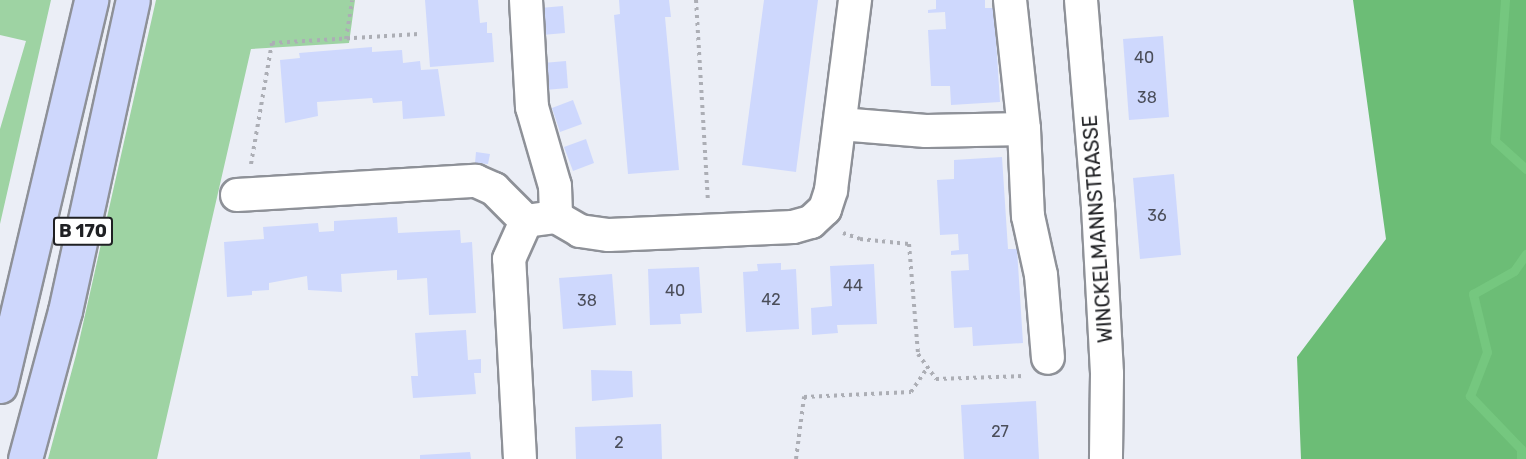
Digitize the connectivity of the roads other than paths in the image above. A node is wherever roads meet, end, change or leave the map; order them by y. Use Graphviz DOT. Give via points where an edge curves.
graph roads {
  1 [pos="91,0"];
  2 [pos="133,0"];
  3 [pos="526,0"];
  4 [pos="855,0"];
  5 [pos="1010,0"];
  6 [pos="1081,0"];
  7 [pos="840,124"];
  8 [pos="1024,129"];
  9 [pos="241,195"];
  10 [pos="541,219"];
  11 [pos="1043,367"];
  12 [pos="0,386"];
  13 [pos="25,459"];
  14 [pos="520,459"];
  15 [pos="1106,459"];
  1 -- 12 [label="main road, B 170"];
  2 -- 13 [label="main road, B 170" via="65,311"];
  3 -- 10 [label="street" via="532,107 555,186"];
  4 -- 7 [label="street"];
  5 -- 8 [label="street"];
  6 -- 15 [label="street, WINCKELMANNSTRASSE" via="1098,207 1107,374"];
  7 -- 8 [label="street" via="926,131"];
  7 -- 10 [label="street" via="831,190 825,209 811,222 793,227 609,235"];
  8 -- 11 [label="street" via="1028,216 1041,275"];
  9 -- 10 [label="street" via="476,181"];
  10 -- 14 [label="street" via="509,259"];
}
